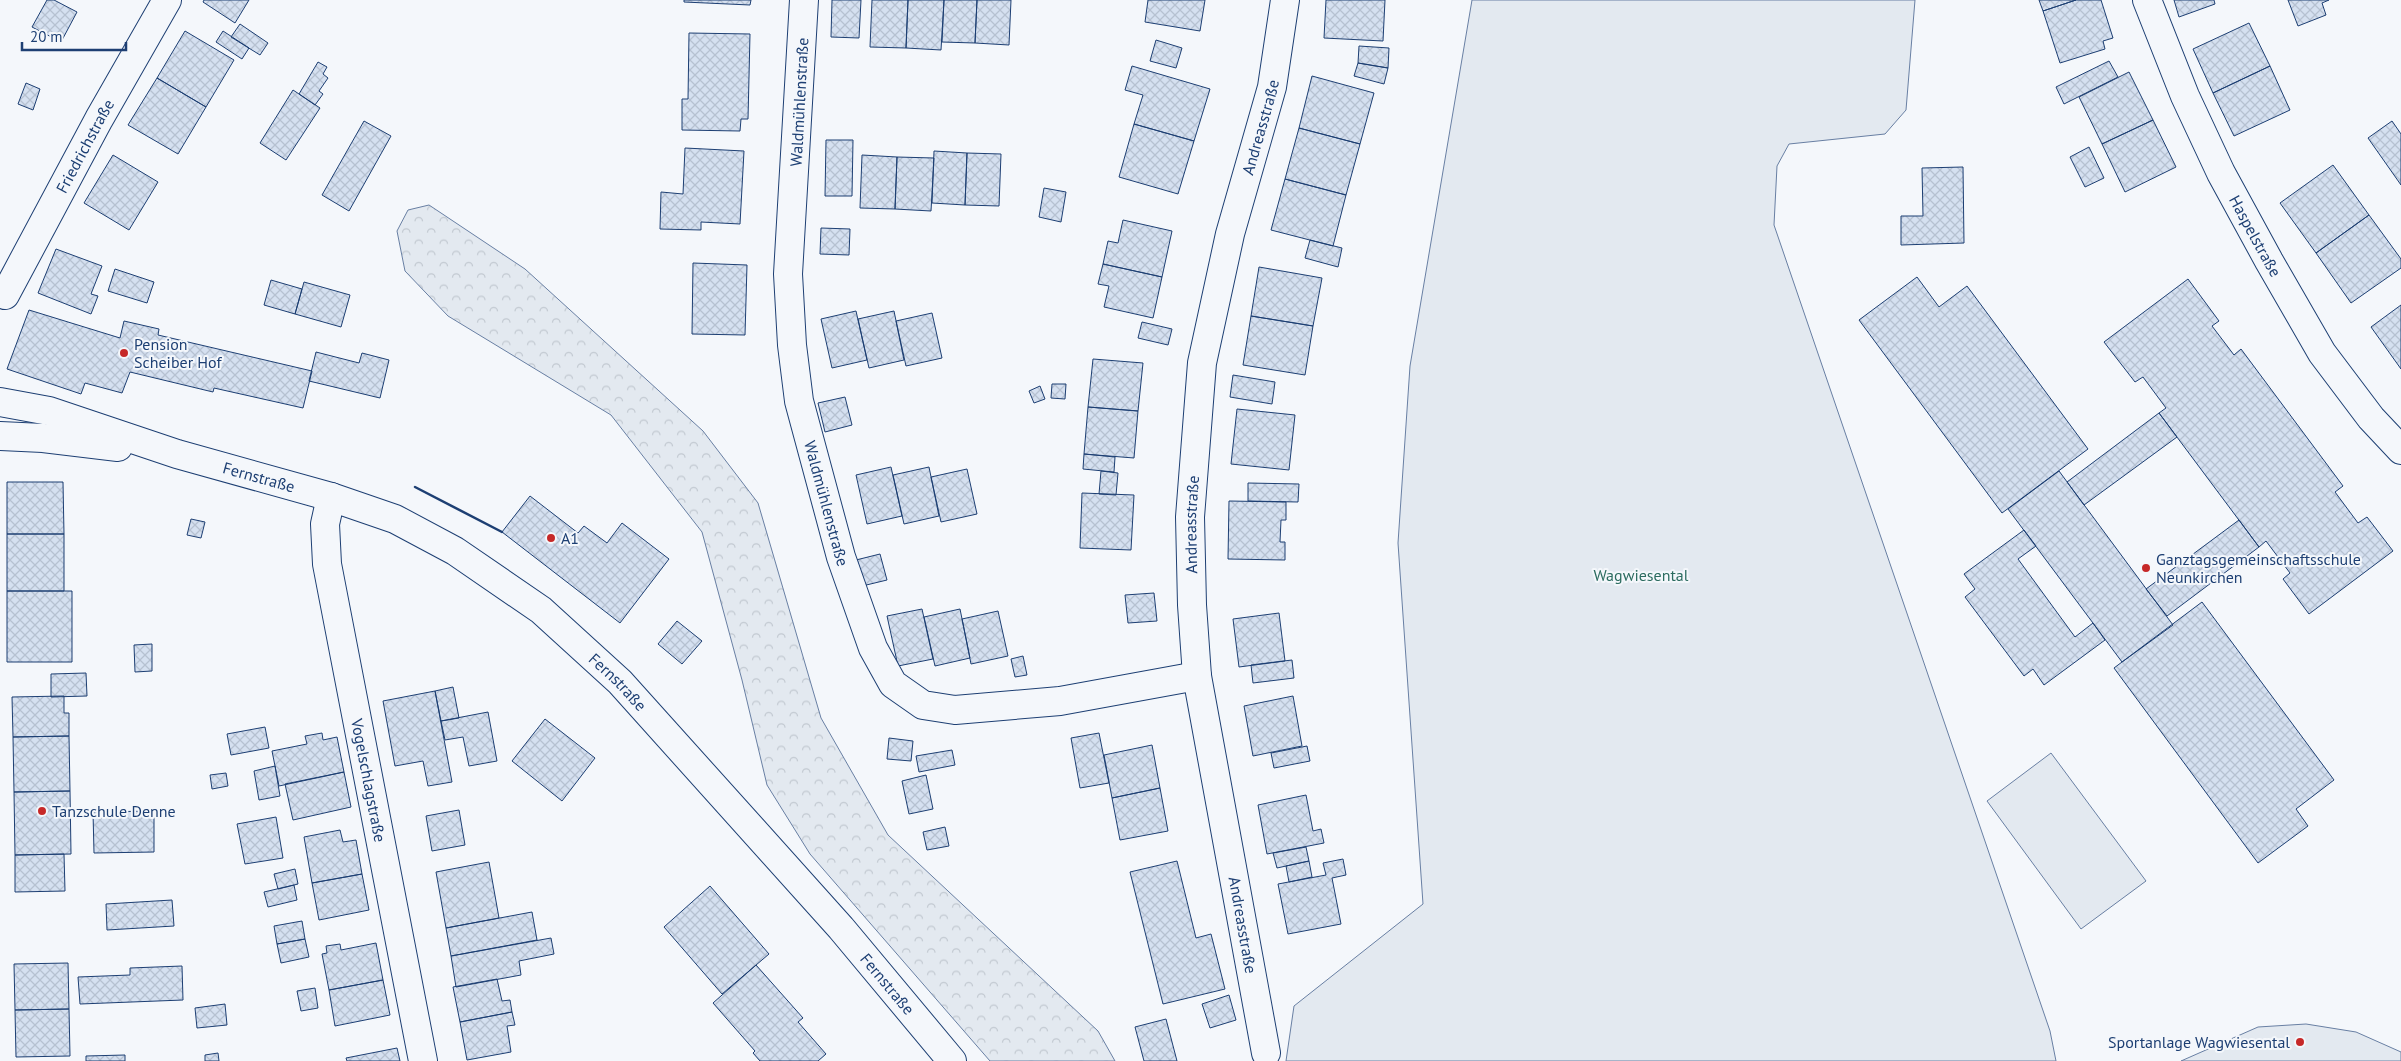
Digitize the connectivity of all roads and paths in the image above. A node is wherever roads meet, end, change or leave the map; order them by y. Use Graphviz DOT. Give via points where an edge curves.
graph roads {
  1 [pos="168,0"];
  2 [pos="804,0"];
  3 [pos="1286,0"];
  4 [pos="2147,0"];
  5 [pos="5,295"];
  6 [pos="0,402"];
  7 [pos="0,436"];
  8 [pos="2401,450"];
  9 [pos="176,454"];
  10 [pos="331,498"];
  11 [pos="1197,676"];
  12 [pos="1266,1053"];
  13 [pos="423,1061"];
  14 [pos="952,1061"];
  1 -- 5 [label="street, Friedrichstraße" via="99,119"];
  2 -- 11 [label="street, Waldmühlenstraße" via="788,274 798,392 841,557 873,648 893,684 923,704 955,710 1060,700"];
  3 -- 11 [label="street, Andreasstraße" via="1272,87 1230,234 1202,363 1190,517"];
  4 -- 8 [label="street, Haspelstraße" via="2185,96 2269,261 2322,353 2371,418"];
  6 -- 9 [label="street, Fernstraße" via="49,411"];
  7 -- 9 [label="street, Fernstraße"];
  9 -- 10 [label="street, Fernstraße"];
  10 -- 13 [label="street, Vogelschlagstraße" via="325,524 327,564"];
  10 -- 14 [label="street, Fernstraße" via="395,519 455,551 541,610 620,682 841,928"];
  11 -- 12 [label="street, Andreasstraße"];
}
